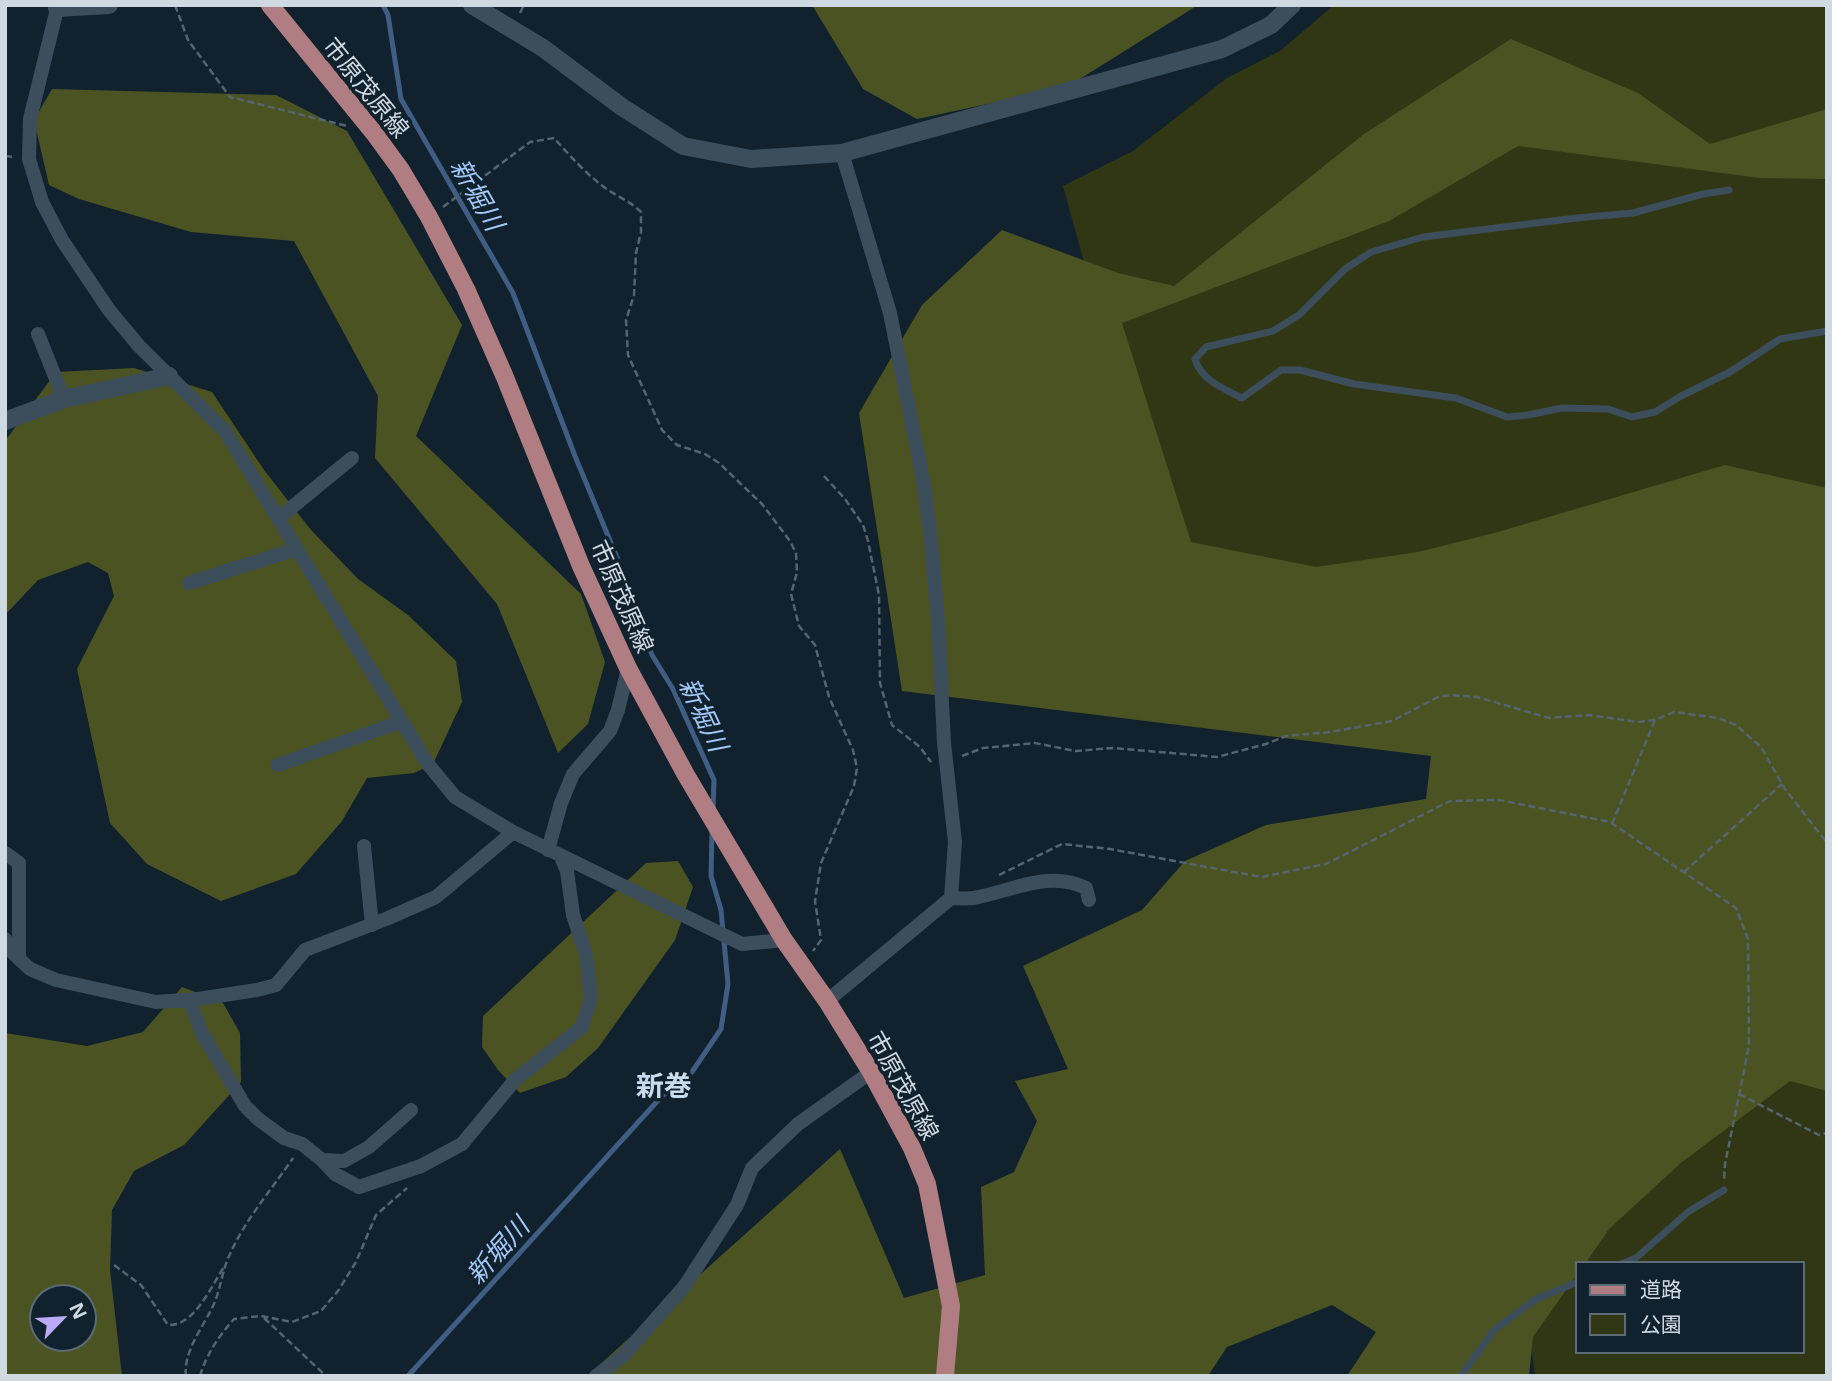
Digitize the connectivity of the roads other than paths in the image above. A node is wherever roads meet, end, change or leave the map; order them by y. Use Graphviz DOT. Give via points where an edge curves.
graph roads {
  1 [pos="109,5"];
  2 [pos="270,5"];
  3 [pos="472,5"];
  4 [pos="1292,5"];
  5 [pos="58,7"];
  6 [pos="842,153"];
  7 [pos="1729,190"];
  8 [pos="1827,331"];
  9 [pos="38,334"];
  10 [pos="169,376"];
  11 [pos="64,399"];
  12 [pos="5,421"];
  13 [pos="352,458"];
  14 [pos="279,518"];
  15 [pos="297,549"];
  16 [pos="189,583"];
  17 [pos="628,668"];
  18 [pos="400,722"];
  19 [pos="278,765"];
  20 [pos="513,832"];
  21 [pos="364,846"];
  22 [pos="548,850"];
  23 [pos="5,853"];
  24 [pos="562,857"];
  25 [pos="951,898"];
  26 [pos="1088,900"];
  27 [pos="372,925"];
  28 [pos="5,939"];
  29 [pos="784,940"];
  30 [pos="19,959"];
  31 [pos="189,1000"];
  32 [pos="827,1001"];
  33 [pos="871,1072"];
  34 [pos="411,1110"];
  35 [pos="323,1160"];
  36 [pos="1724,1190"];
  37 [pos="1626,1262"];
  38 [pos="1576,1283"];
  39 [pos="596,1376"];
  40 [pos="946,1376"];
  41 [pos="1461,1376"];
  1 -- 5 [label="street"];
  2 -- 17 [label="main road, 市原茂原線" via="374,133 429,217 504,375 581,566"];
  3 -- 6 [label="street" via="683,146 751,159"];
  4 -- 6 [label="street" via="1271,25 1222,49"];
  5 -- 10 [label="street" via="30,119 29,159 62,240 109,310"];
  6 -- 25 [label="street" via="890,313 923,479 955,842"];
  7 -- 8 [label="lane" via="1633,213 1423,237 1371,252 1345,269 1299,315 1273,331 1206,347 1195,359 1197,368 1241,398 1280,370 1300,370 1354,384 1456,398 1507,416 1562,408 1608,409 1632,416 1655,412 1780,339"];
  9 -- 11 [label="street"];
  10 -- 11 [label="street"];
  10 -- 14 [label="street" via="225,431"];
  11 -- 12 [label="street"];
  13 -- 14 [label="street"];
  14 -- 15 [label="street"];
  15 -- 16 [label="street"];
  15 -- 18 [label="street"];
  17 -- 22 [label="street" via="610,731 573,774"];
  17 -- 29 [label="main road, 市原茂原線"];
  18 -- 19 [label="street"];
  18 -- 20 [label="street" via="455,797"];
  20 -- 22 [label="street"];
  20 -- 27 [label="street" via="436,897"];
  21 -- 27 [label="street"];
  22 -- 24 [label="street"];
  23 -- 30 [label="street" via="19,863"];
  24 -- 29 [label="street" via="742,944"];
  24 -- 35 [label="street" via="586,954 591,998 582,1027 516,1080 462,1144 421,1166 359,1187 334,1174"];
  25 -- 26 [label="street" via="972,898 1055,880 1086,888"];
  25 -- 32 [label="street"];
  27 -- 31 [label="street" via="305,950 276,985"];
  28 -- 30 [label="street"];
  29 -- 32 [label="main road, 市原茂原線"];
  30 -- 31 [label="street" via="56,980 156,1002"];
  31 -- 35 [label="street" via="245,1106 284,1138 302,1144"];
  32 -- 33 [label="main road, 市原茂原線"];
  33 -- 39 [label="street" via="798,1124 752,1168 737,1205 684,1287 623,1356"];
  33 -- 40 [label="main road, 市原茂原線" via="912,1147 936,1218 951,1306"];
  34 -- 35 [label="street" via="369,1147 344,1161"];
  36 -- 37 [label="lane" via="1688,1212"];
  38 -- 41 [label="lane" via="1536,1299 1494,1330"];
}
